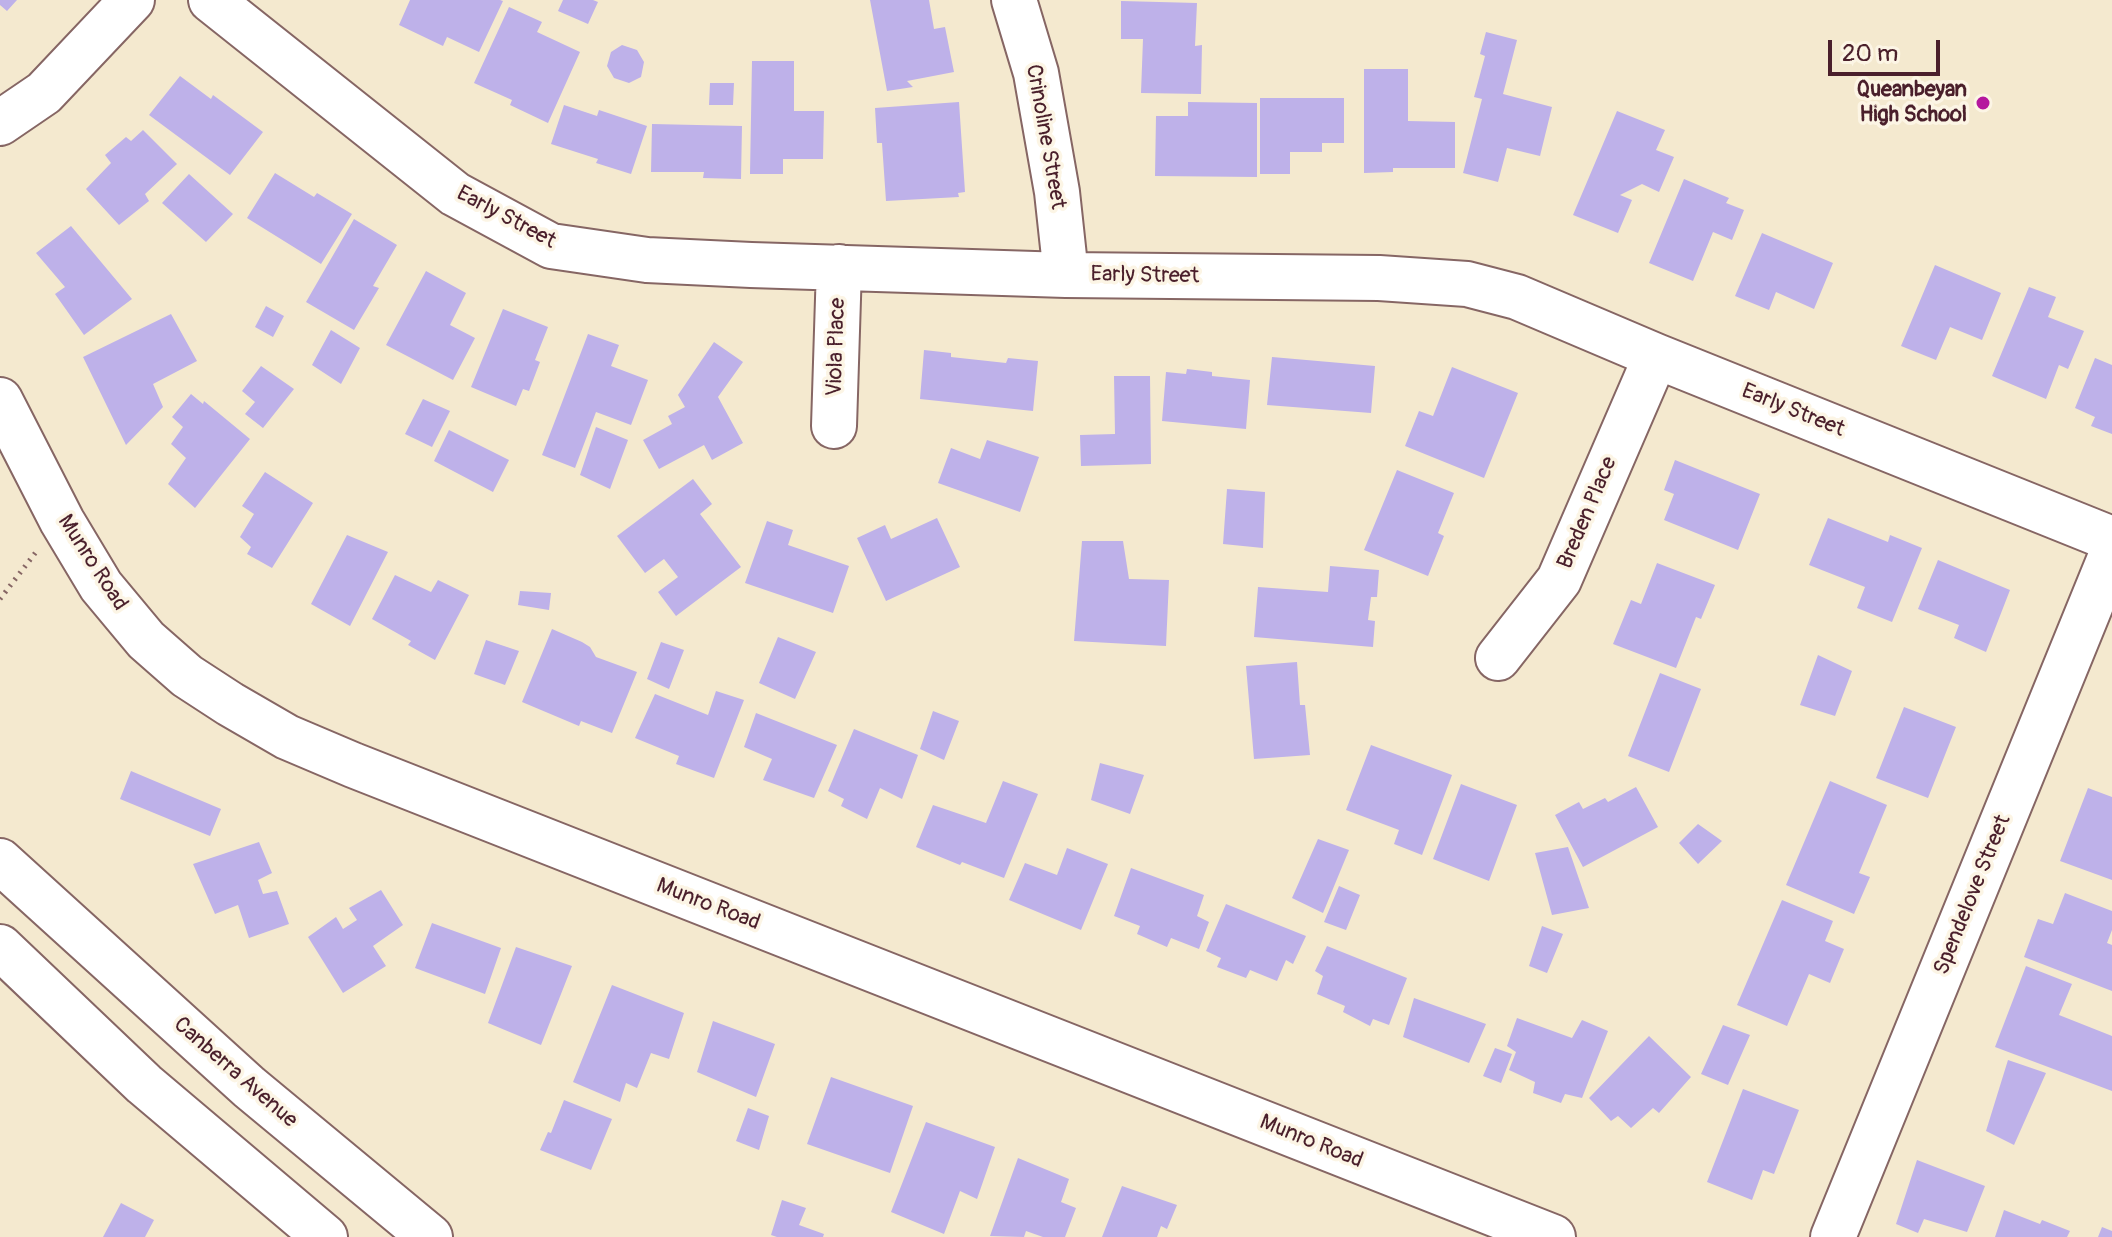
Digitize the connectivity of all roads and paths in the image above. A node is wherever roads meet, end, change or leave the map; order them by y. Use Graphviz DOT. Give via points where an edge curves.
graph roads {
  1 [pos="132,0"];
  2 [pos="211,0"];
  3 [pos="1014,0"];
  4 [pos="0,123"];
  5 [pos="839,267"];
  6 [pos="1066,275"];
  7 [pos="1656,356"];
  8 [pos="0,400"];
  9 [pos="834,426"];
  10 [pos="62,521"];
  11 [pos="2112,539"];
  12 [pos="2112,553"];
  13 [pos="0,599"];
  14 [pos="1498,658"];
  15 [pos="0,850"];
  16 [pos="0,861"];
  17 [pos="46,903"];
  18 [pos="0,947"];
  19 [pos="325,1237"];
  20 [pos="430,1237"];
  21 [pos="1553,1237"];
  22 [pos="1833,1237"];
  1 -- 4 [label="main road" via="44,93"];
  2 -- 5 [label="main road, Early Street" via="455,194 551,246 647,260"];
  3 -- 6 [label="main road, Crinoline Street" via="1036,73"];
  5 -- 6 [label="main road, Early Street"];
  5 -- 9 [label="main road, Viola Place"];
  6 -- 7 [label="main road, Early Street" via="1379,278 1467,284 1517,297"];
  7 -- 11 [label="main road, Early Street"];
  7 -- 14 [label="main road, Breden Place" via="1559,580"];
  8 -- 10 [label="main road, Munro Road"];
  10 -- 13 [label="path"];
  10 -- 21 [label="main road, Munro Road" via="101,586 146,640 187,676 287,737"];
  12 -- 22 [label="main road, Spendelove Street"];
  15 -- 17 [label="main road, Canberra Avenue"];
  16 -- 17 [label="main road, Canberra Avenue"];
  17 -- 20 [label="main road, Canberra Avenue" via="249,1087"];
  18 -- 19 [label="main road" via="144,1084"];
}
